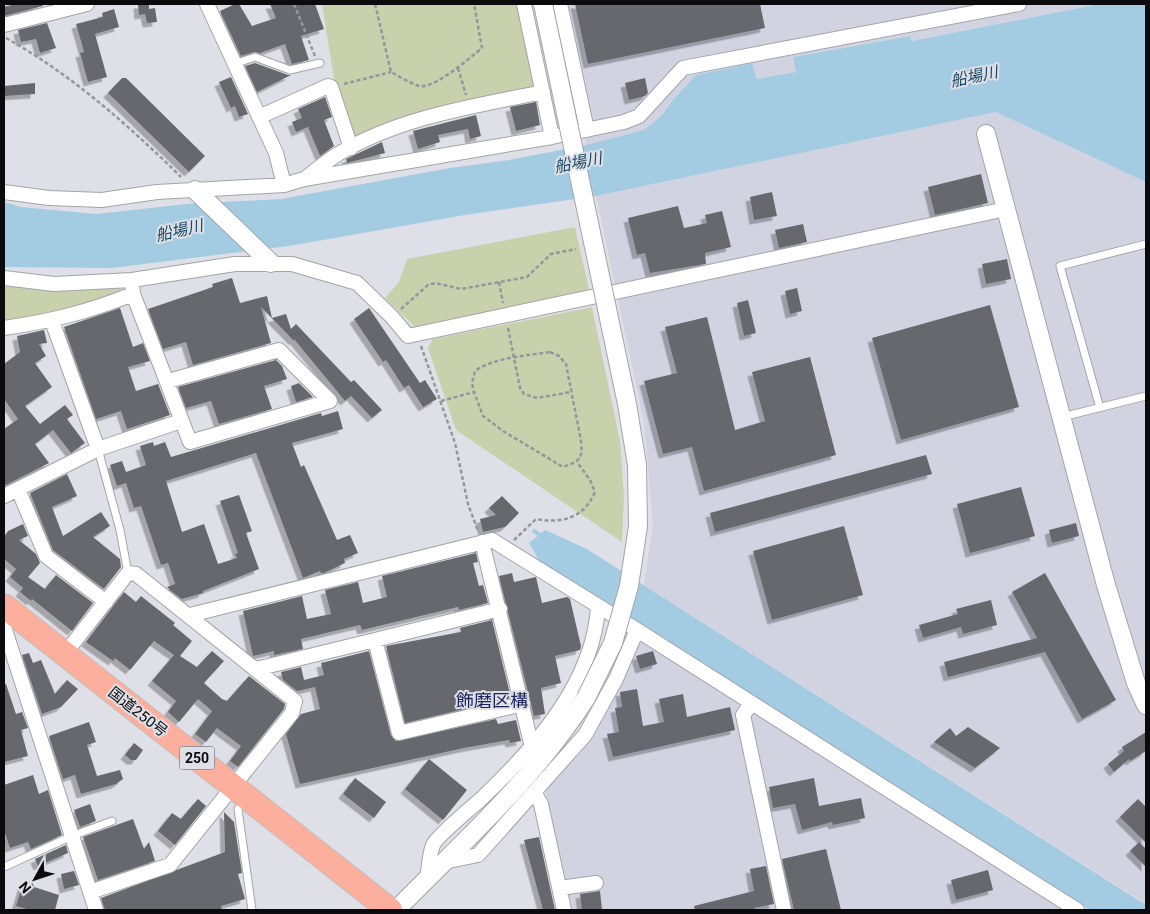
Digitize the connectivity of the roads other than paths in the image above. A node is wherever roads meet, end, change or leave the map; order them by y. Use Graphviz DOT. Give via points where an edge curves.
graph roads {
  1 [pos="86,4"];
  2 [pos="207,4"];
  3 [pos="524,4"];
  4 [pos="543,4"];
  5 [pos="560,4"];
  6 [pos="1019,4"];
  7 [pos="4,25"];
  8 [pos="320,63"];
  9 [pos="234,64"];
  10 [pos="544,92"];
  11 [pos="259,117"];
  12 [pos="587,130"];
  13 [pos="986,134"];
  14 [pos="552,137"];
  15 [pos="351,148"];
  16 [pos="304,178"];
  17 [pos="284,185"];
  18 [pos="195,190"];
  19 [pos="4,192"];
  20 [pos="1006,210"];
  21 [pos="1146,244"];
  22 [pos="271,263"];
  23 [pos="4,278"];
  24 [pos="133,287"];
  25 [pos="52,321"];
  26 [pos="4,328"];
  27 [pos="168,381"];
  28 [pos="1146,396"];
  29 [pos="1100,408"];
  30 [pos="1062,417"];
  31 [pos="181,421"];
  32 [pos="98,449"];
  33 [pos="18,489"];
  34 [pos="4,496"];
  35 [pos="482,542"];
  36 [pos="128,573"];
  37 [pos="106,602"];
  38 [pos="4,606"];
  39 [pos="598,606"];
  40 [pos="500,608"];
  41 [pos="190,615"];
  42 [pos="4,627"];
  43 [pos="637,630"];
  44 [pos="375,640"];
  45 [pos="64,655"];
  46 [pos="8,658"];
  47 [pos="256,669"];
  48 [pos="523,704"];
  49 [pos="752,704"];
  50 [pos="1146,705"];
  51 [pos="532,747"];
  52 [pos="534,792"];
  53 [pos="236,798"];
  54 [pos="112,821"];
  55 [pos="72,836"];
  56 [pos="443,862"];
  57 [pos="4,867"];
  58 [pos="427,879"];
  59 [pos="596,883"];
  60 [pos="560,888"];
  61 [pos="90,892"];
  62 [pos="96,910"];
  63 [pos="252,910"];
  64 [pos="390,910"];
  65 [pos="396,910"];
  66 [pos="564,910"];
  67 [pos="784,910"];
  68 [pos="1077,910"];
  1 -- 7 [label="street"];
  2 -- 9 [label="street"];
  3 -- 10 [label="street"];
  4 -- 56 [label="street, bridge" via="627,404 638,465 638,526 630,586 613,643 586,698 540,762"];
  5 -- 12 [label="street"];
  6 -- 12 [label="street" via="683,68 639,116"];
  8 -- 9 [label="lane" via="290,70 255,57"];
  9 -- 11 [label="street"];
  10 -- 14 [label="street"];
  10 -- 15 [label="street" via="398,126"];
  11 -- 15 [label="street" via="331,87"];
  11 -- 17 [label="street" via="276,153"];
  12 -- 14 [label="street"];
  13 -- 20 [label="street"];
  14 -- 16 [label="street"];
  15 -- 16 [label="street"];
  16 -- 17 [label="street"];
  17 -- 18 [label="street"];
  18 -- 19 [label="street" via="102,200 42,198"];
  18 -- 22 [label="street"];
  20 -- 22 [label="street" via="408,336 357,283 292,264"];
  20 -- 30 [label="street"];
  21 -- 29 [label="lane" via="1060,266"];
  22 -- 24 [label="street" via="235,264"];
  23 -- 24 [label="street" via="54,284"];
  24 -- 25 [label="street" via="91,311"];
  24 -- 27 [label="street"];
  25 -- 26 [label="street"];
  25 -- 32 [label="street"];
  27 -- 31 [label="street"];
  27 -- 31 [label="street" via="279,350 330,401 190,442"];
  28 -- 29 [label="lane"];
  29 -- 30 [label="lane"];
  30 -- 50 [label="street" via="1106,585"];
  31 -- 32 [label="street"];
  32 -- 33 [label="street"];
  32 -- 36 [label="lane"];
  33 -- 34 [label="street"];
  33 -- 37 [label="street" via="46,556"];
  35 -- 39 [label="street" via="492,540"];
  35 -- 40 [label="street"];
  35 -- 41 [label="street"];
  36 -- 37 [label="street"];
  36 -- 41 [label="street" via="136,574"];
  37 -- 45 [label="street"];
  38 -- 45 [label="highway, 国道250号 / 250"];
  39 -- 43 [label="street"];
  39 -- 51 [label="street" via="597,627 578,677"];
  40 -- 44 [label="street"];
  40 -- 48 [label="street"];
  41 -- 47 [label="street"];
  42 -- 46 [label="street"];
  43 -- 49 [label="street"];
  43 -- 52 [label="street" via="616,678 584,736"];
  44 -- 47 [label="street"];
  44 -- 48 [label="street" via="399,733"];
  45 -- 53 [label="highway, 国道250号 / 250"];
  46 -- 55 [label="street"];
  47 -- 53 [label="street" via="295,700 292,713"];
  48 -- 51 [label="street"];
  49 -- 67 [label="street" via="743,715"];
  49 -- 68 [label="street"];
  51 -- 58 [label="street" via="433,843"];
  52 -- 56 [label="street" via="478,855"];
  52 -- 60 [label="street" via="542,804"];
  53 -- 61 [label="street" via="170,866"];
  53 -- 63 [label="lane"];
  53 -- 64 [label="highway, 国道250号 / 250"];
  54 -- 55 [label="lane"];
  55 -- 57 [label="lane"];
  55 -- 61 [label="street"];
  56 -- 58 [label="street"];
  58 -- 65 [label="street"];
  59 -- 60 [label="street"];
  60 -- 66 [label="street"];
  61 -- 62 [label="street"];
}
